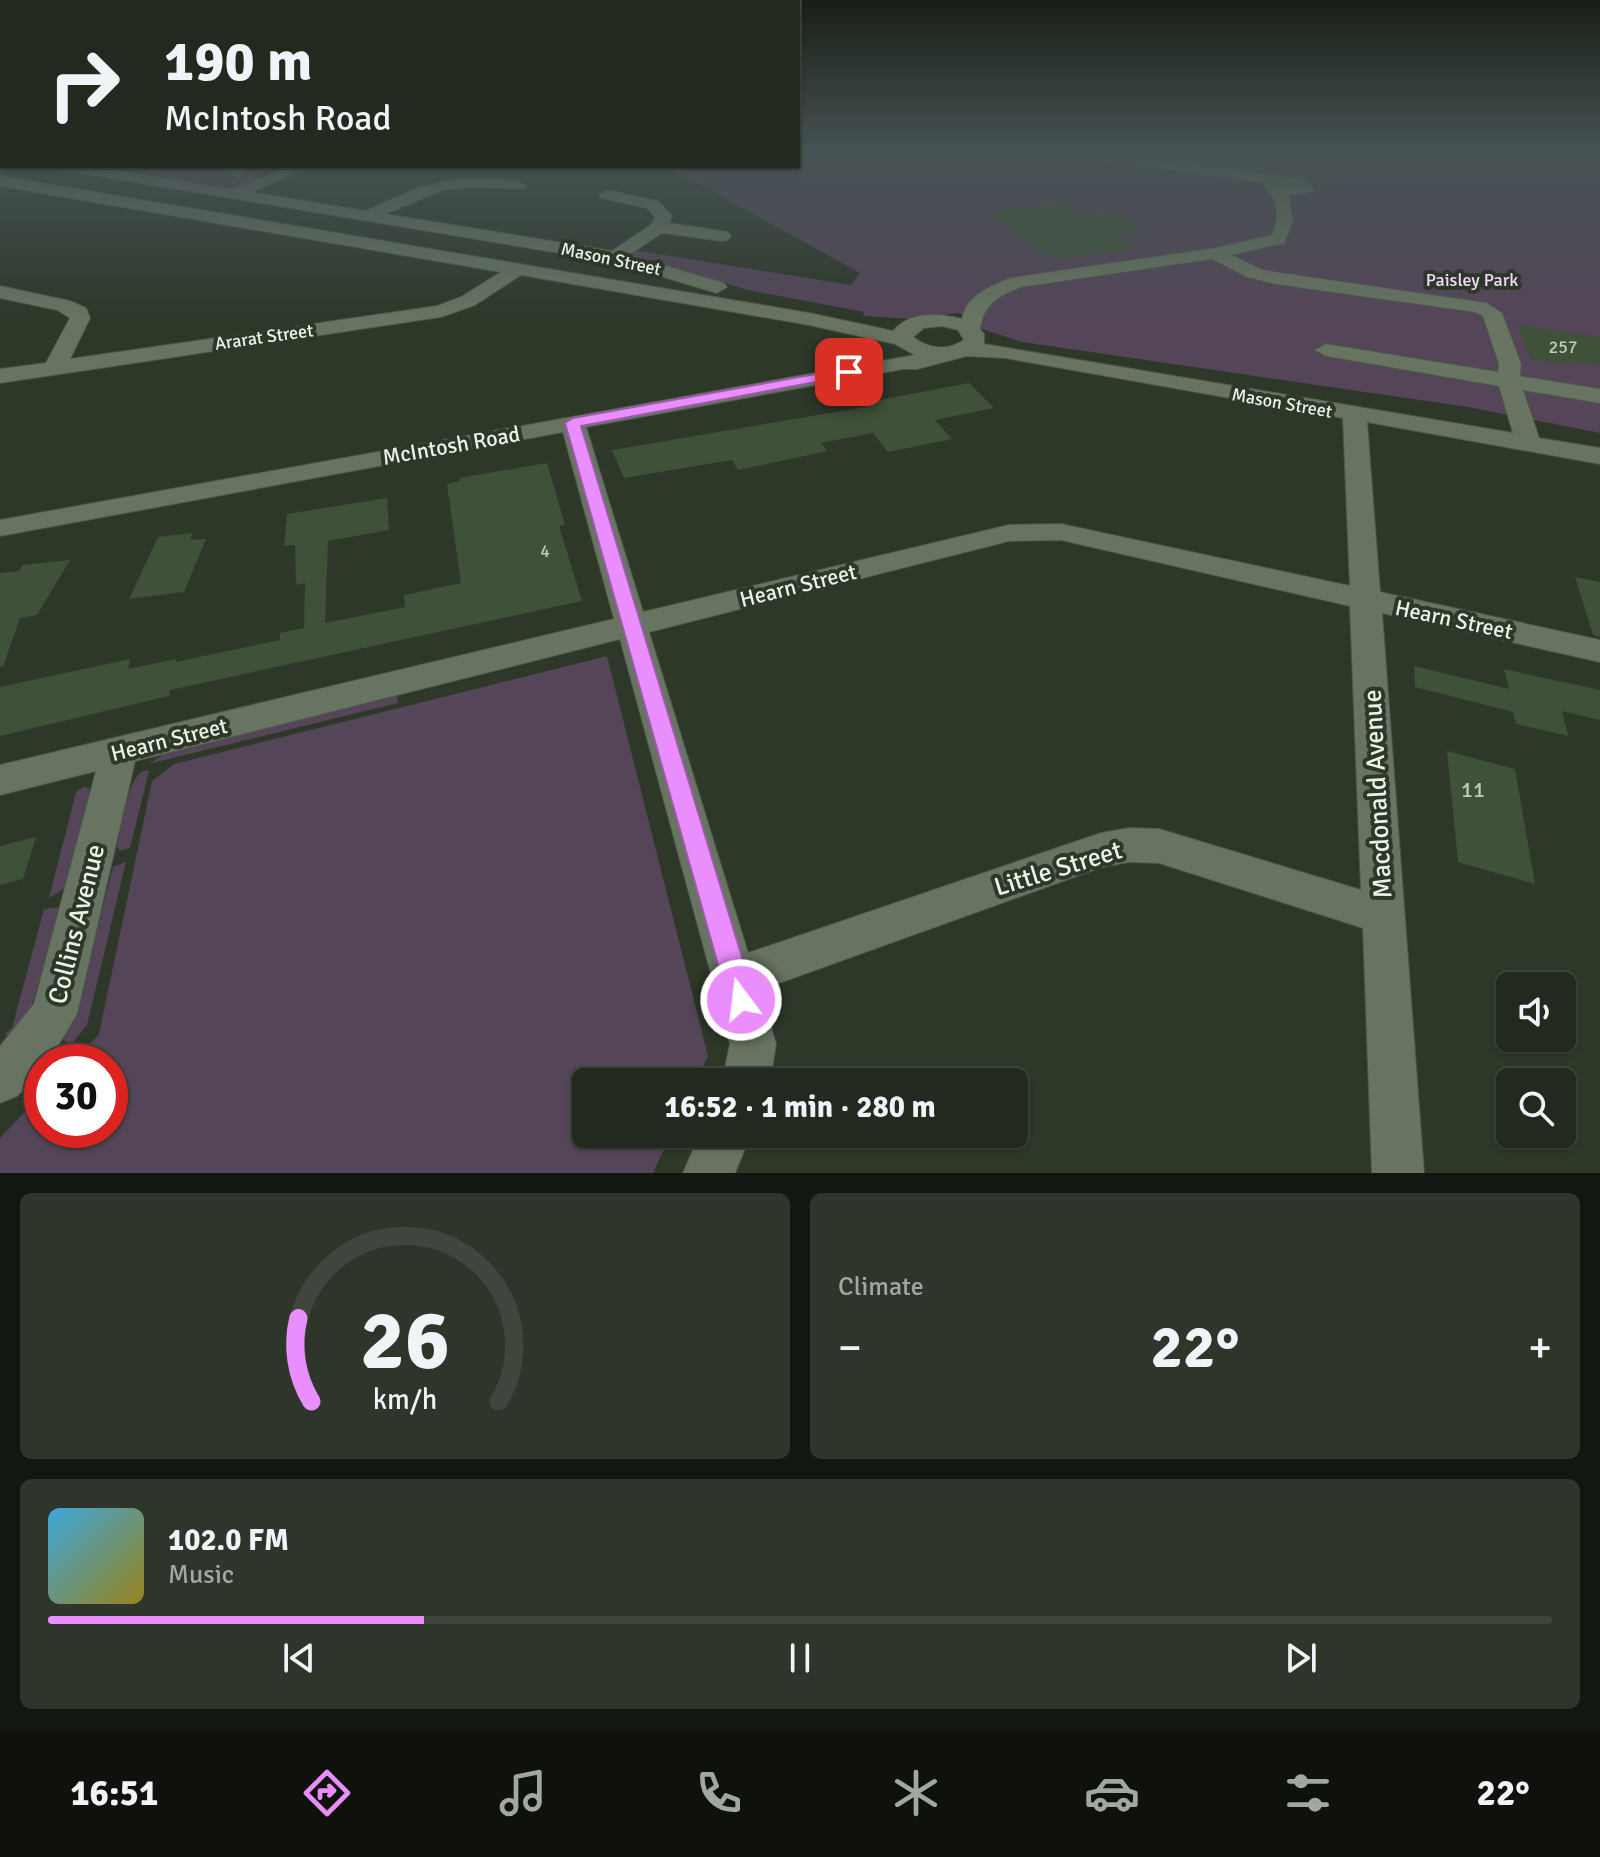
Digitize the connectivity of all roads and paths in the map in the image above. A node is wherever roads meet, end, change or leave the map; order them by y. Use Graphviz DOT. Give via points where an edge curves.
graph roads {
  1 [pos="162,207"];
  2 [pos="319,207"];
  3 [pos="387,207"];
  4 [pos="655,207"];
  5 [pos="1284,207"];
  6 [pos="1288,207"];
  7 [pos="1285,214"];
  8 [pos="370,215"];
  9 [pos="659,227"];
  10 [pos="722,236"];
  11 [pos="1215,253"];
  12 [pos="615,257"];
  13 [pos="654,267"];
  14 [pos="517,270"];
  15 [pos="610,285"];
  16 [pos="0,292"];
  17 [pos="926,321"];
  18 [pos="966,336"];
  19 [pos="904,348"];
  20 [pos="1326,350"];
  21 [pos="55,367"];
  22 [pos="0,376"];
  23 [pos="1508,380"];
  24 [pos="1600,396"];
  25 [pos="1355,415"];
  26 [pos="573,423"];
  27 [pos="1527,436"];
  28 [pos="1600,441"];
  29 [pos="1600,456"];
  30 [pos="0,528"];
  31 [pos="1365,599"];
  32 [pos="632,626"];
  33 [pos="1600,651"];
  34 [pos="119,751"];
  35 [pos="0,780"];
  36 [pos="1384,916"];
  37 [pos="736,978"];
  38 [pos="749,1068"];
  39 [pos="0,1079"];
  40 [pos="720,1148"];
  41 [pos="709,1173"];
  42 [pos="1398,1173"];
  1 -- 14 [label="street, Mason Street"];
  2 -- 8 [label="street, Mason Street"];
  3 -- 8 [label="street"];
  4 -- 9 [label="street" via="664,216"];
  5 -- 7 [label="street"];
  6 -- 7 [label="street"];
  7 -- 11 [label="street" via="1285,231 1278,239"];
  8 -- 12 [label="street, Mason Street"];
  9 -- 10 [label="street"];
  9 -- 12 [label="street"];
  11 -- 18 [label="street" via="1017,282 990,293"];
  11 -- 23 [label="street" via="1275,278 1480,307 1492,313 1510,364"];
  12 -- 13 [label="street, Mason Street"];
  13 -- 15 [label="street" via="657,272 643,283"];
  13 -- 17 [label="street, Mason Street" via="856,317"];
  14 -- 15 [label="street, Mason Street"];
  14 -- 21 [label="street, Ararat Street" via="468,301 441,311"];
  15 -- 19 [label="street, Mason Street"];
  16 -- 21 [label="street" via="79,312"];
  17 -- 18 [label="street, Mason Street" via="950,322"];
  17 -- 19 [label="street" via="906,327"];
  18 -- 19 [label="street, McIntosh Road" via="917,362"];
  18 -- 25 [label="street, Mason Street" via="1005,352"];
  18 -- 27 [label="street, Mason Street"];
  19 -- 26 [label="street, McIntosh Road"];
  20 -- 23 [label="street"];
  21 -- 22 [label="street, Ararat Street"];
  23 -- 24 [label="street"];
  23 -- 27 [label="street"];
  25 -- 27 [label="street, Mason Street"];
  25 -- 31 [label="street, Macdonald Avenue"];
  26 -- 30 [label="street, McIntosh Road"];
  26 -- 32 [label="street"];
  27 -- 28 [label="street, Mason Street"];
  27 -- 29 [label="street, Mason Street"];
  31 -- 32 [label="street, Hearn Street" via="1034,530"];
  31 -- 33 [label="street, Hearn Street"];
  31 -- 36 [label="street, Macdonald Avenue"];
  32 -- 34 [label="street, Hearn Street"];
  32 -- 37 [label="street"];
  34 -- 35 [label="street, Hearn Street"];
  34 -- 39 [label="street, Collins Avenue" via="54,1014"];
  36 -- 37 [label="street, Little Street" via="1159,846 1129,845 1101,850"];
  36 -- 42 [label="street, Macdonald Avenue"];
  37 -- 38 [label="street" via="753,1044"];
  40 -- 41 [label="street"];
}
